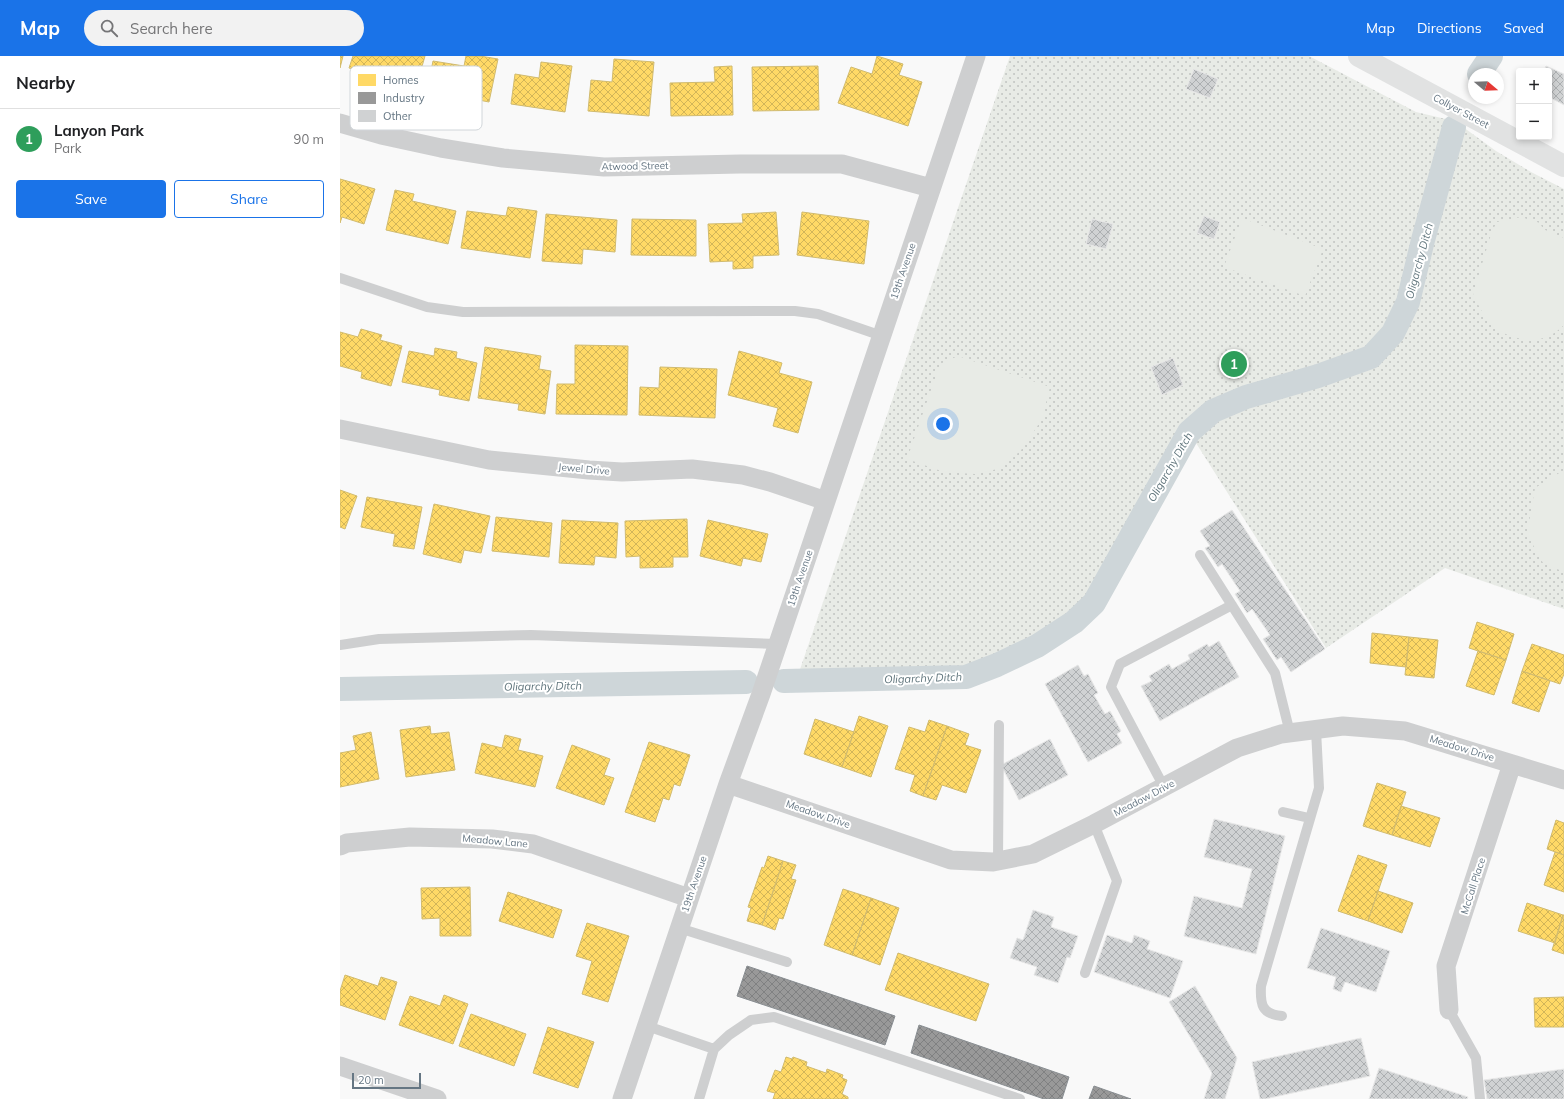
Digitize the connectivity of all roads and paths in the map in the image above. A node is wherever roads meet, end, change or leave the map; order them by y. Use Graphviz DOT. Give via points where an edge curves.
graph roads {
  1 [pos="976,56"];
  2 [pos="1359,56"];
  3 [pos="340,123"];
  4 [pos="350,126"];
  5 [pos="364,130"];
  6 [pos="1564,166"];
  7 [pos="931,188"];
  8 [pos="340,278"];
  9 [pos="882,336"];
  10 [pos="340,429"];
  11 [pos="826,501"];
  12 [pos="1200,555"];
  13 [pos="1232,605"];
  14 [pos="778,644"];
  15 [pos="340,645"];
  16 [pos="999,725"];
  17 [pos="1316,730"];
  18 [pos="1290,733"];
  19 [pos="1512,764"];
  20 [pos="1564,780"];
  21 [pos="728,784"];
  22 [pos="1164,788"];
  23 [pos="1282,812"];
  24 [pos="1309,818"];
  25 [pos="1094,824"];
  26 [pos="340,846"];
  27 [pos="998,861"];
  28 [pos="689,898"];
  29 [pos="679,928"];
  30 [pos="787,962"];
  31 [pos="1085,973"];
  32 [pos="1449,1010"];
  33 [pos="1282,1016"];
  34 [pos="647,1026"];
  35 [pos="714,1050"];
  36 [pos="340,1066"];
  37 [pos="437,1099"];
  38 [pos="622,1099"];
  39 [pos="698,1099"];
  40 [pos="1020,1099"];
  41 [pos="1480,1099"];
  1 -- 7 [label="street, 19th Avenue"];
  2 -- 6 [label="street, Collyer Street"];
  3 -- 4 [label="street, Atwood Street"];
  5 -- 7 [label="street, Atwood Street" via="441,148 503,158 604,167 842,164"];
  7 -- 9 [label="street, 19th Avenue"];
  8 -- 9 [label="lane" via="427,307 463,312 796,311 818,314"];
  9 -- 11 [label="street, 19th Avenue"];
  10 -- 11 [label="street, Jewel Drive" via="489,460 622,472 692,468 743,475"];
  11 -- 14 [label="street, 19th Avenue"];
  12 -- 13 [label="lane"];
  13 -- 18 [label="lane" via="1275,672"];
  13 -- 22 [label="lane" via="1120,664 1111,687"];
  14 -- 15 [label="lane" via="531,635 379,639"];
  14 -- 21 [label="street, 19th Avenue"];
  16 -- 27 [label="lane"];
  17 -- 18 [label="street, Meadow Drive"];
  17 -- 19 [label="street, Meadow Drive" via="1343,726 1405,731"];
  17 -- 24 [label="lane" via="1319,788"];
  18 -- 22 [label="street, Meadow Drive" via="1237,748"];
  19 -- 20 [label="street, Meadow Drive"];
  19 -- 32 [label="street, McCall Place" via="1446,966"];
  21 -- 27 [label="street, Meadow Drive" via="951,860"];
  21 -- 28 [label="street, 19th Avenue"];
  22 -- 25 [label="street, Meadow Drive"];
  23 -- 24 [label="lane"];
  24 -- 33 [label="lane" via="1261,986 1260,999 1265,1010 1271,1015"];
  25 -- 27 [label="street, Meadow Drive" via="1033,854"];
  25 -- 31 [label="lane" via="1117,881"];
  26 -- 28 [label="street, Meadow Lane" via="347,843 410,837 492,839 533,844"];
  28 -- 29 [label="street, 19th Avenue"];
  29 -- 30 [label="lane"];
  29 -- 34 [label="street, 19th Avenue"];
  32 -- 41 [label="lane" via="1476,1058"];
  34 -- 35 [label="lane"];
  34 -- 38 [label="street, 19th Avenue"];
  35 -- 39 [label="lane"];
  35 -- 40 [label="lane" via="729,1035 751,1020 774,1017"];
  36 -- 37 [label="street"];
}
